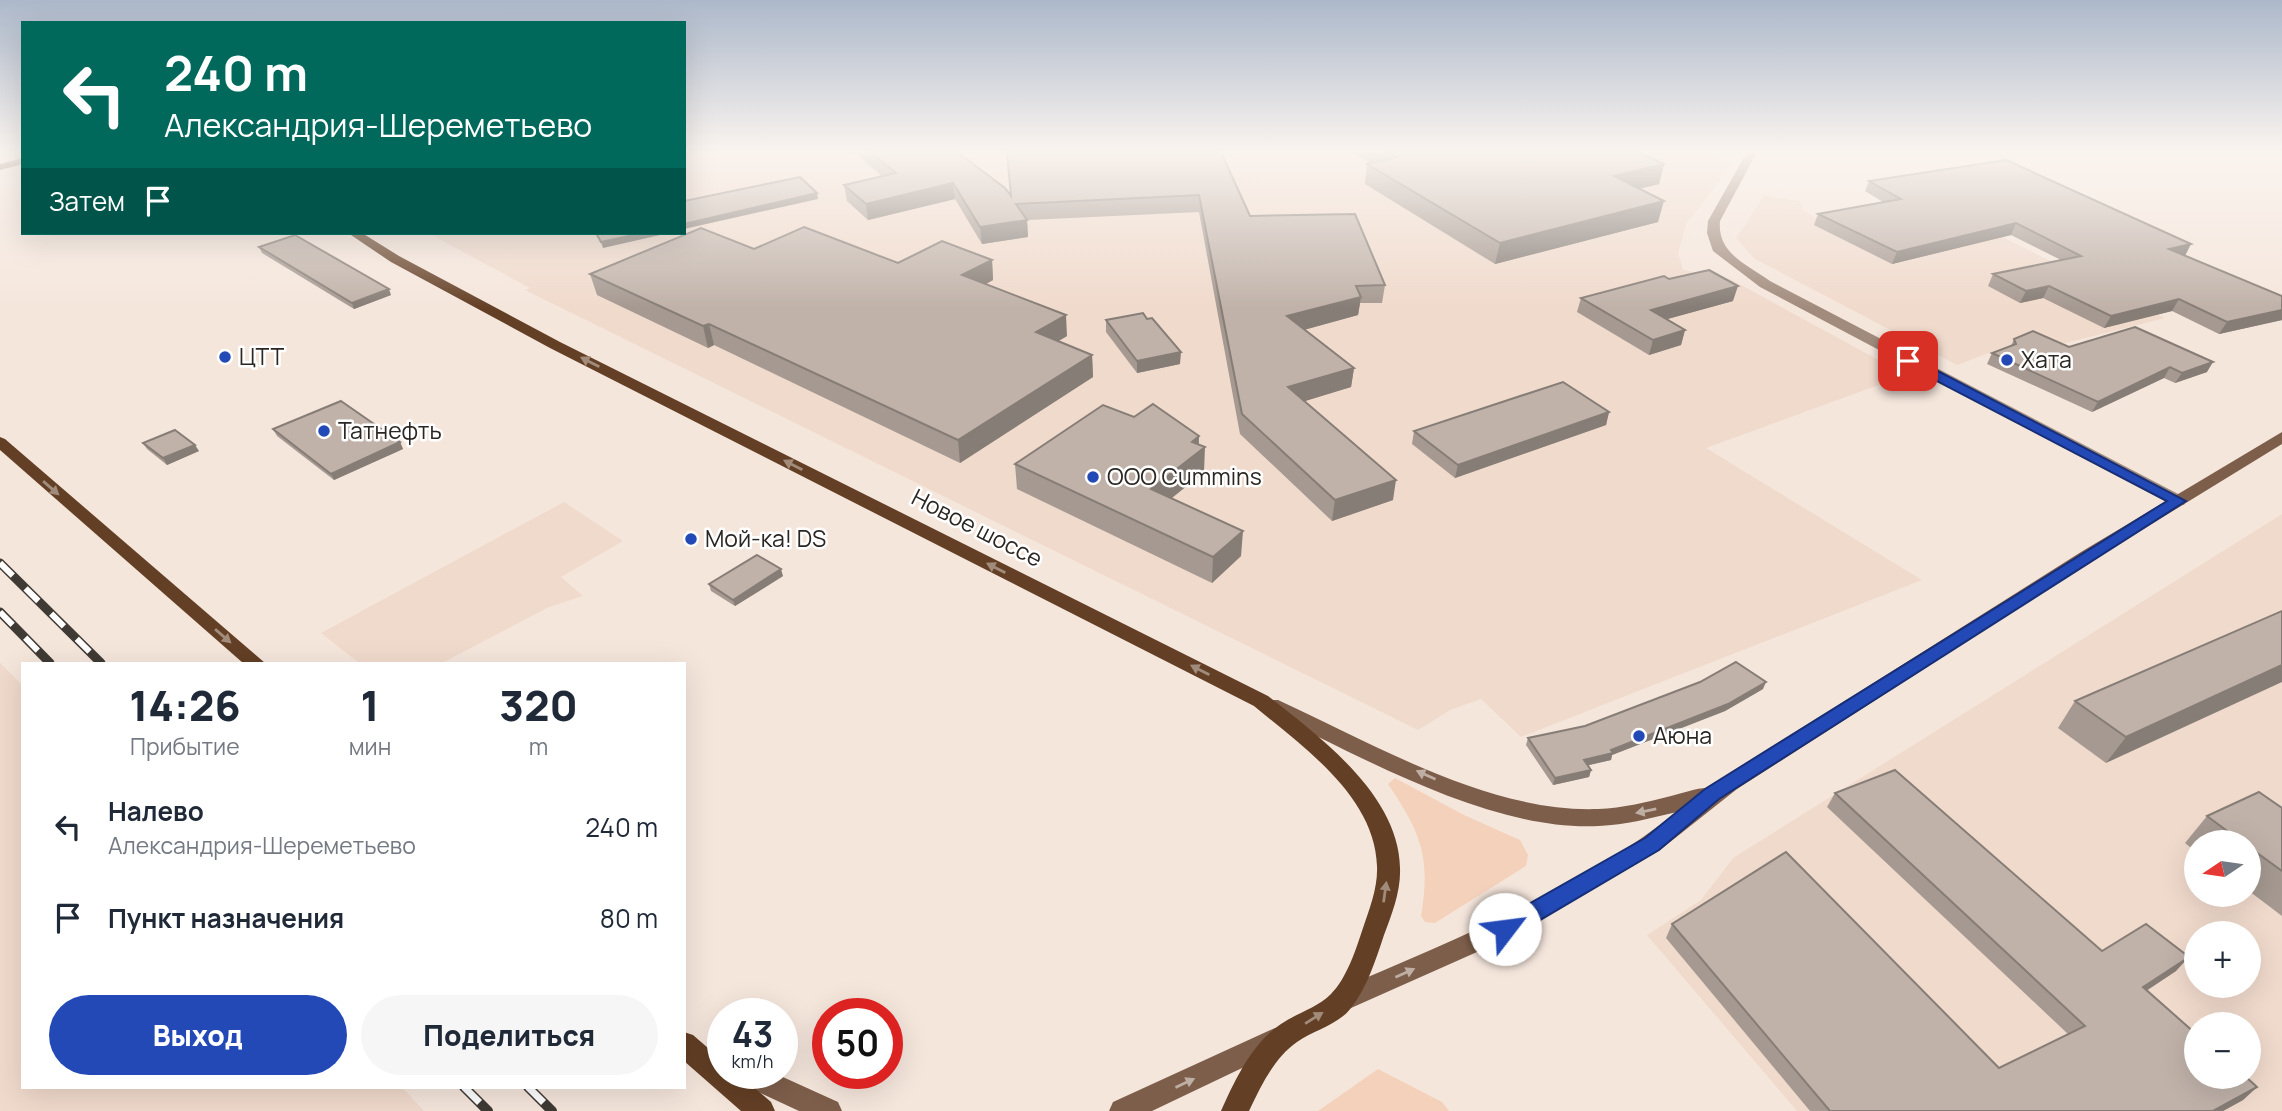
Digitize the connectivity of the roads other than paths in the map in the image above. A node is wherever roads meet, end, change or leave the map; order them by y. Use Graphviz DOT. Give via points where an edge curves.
graph roads {
  1 [pos="1723,204"];
  2 [pos="357,235"];
  3 [pos="2282,437"];
  4 [pos="0,443"];
  5 [pos="2178,501"];
  6 [pos="254,662"];
  7 [pos="1261,701"];
  8 [pos="1712,794"];
  9 [pos="1342,1000"];
  10 [pos="1286,1035"];
  11 [pos="686,1045"];
  12 [pos="686,1046"];
  13 [pos="707,1055"];
  14 [pos="781,1089"];
  15 [pos="761,1111"];
  16 [pos="828,1111"];
  17 [pos="1122,1111"];
  18 [pos="1235,1111"];
  1 -- 5 [label="street" via="1713,233 1717,248 1733,263 1810,310"];
  7 -- 2 [label="main road, Новое шоссе, one-way" via="555,345"];
  3 -- 5 [label="main road"];
  4 -- 6 [label="main road, one-way"];
  5 -- 8 [label="main road"];
  8 -- 7 [label="main road, one-way" via="1641,813 1594,818 1546,814 1471,795"];
  9 -- 7 [label="main road, Новое шоссе, one-way" via="1368,948 1384,901 1388,860 1376,821 1357,792 1326,755"];
  9 -- 8 [label="main road, one-way" via="1505,929 1652,844"];
  10 -- 9 [label="main road, one-way"];
  17 -- 10 [label="main road, one-way"];
  10 -- 18 [label="main road" via="1254,1074"];
  11 -- 13 [label="main road"];
  12 -- 15 [label="main road"];
  14 -- 16 [label="main road"];
}
